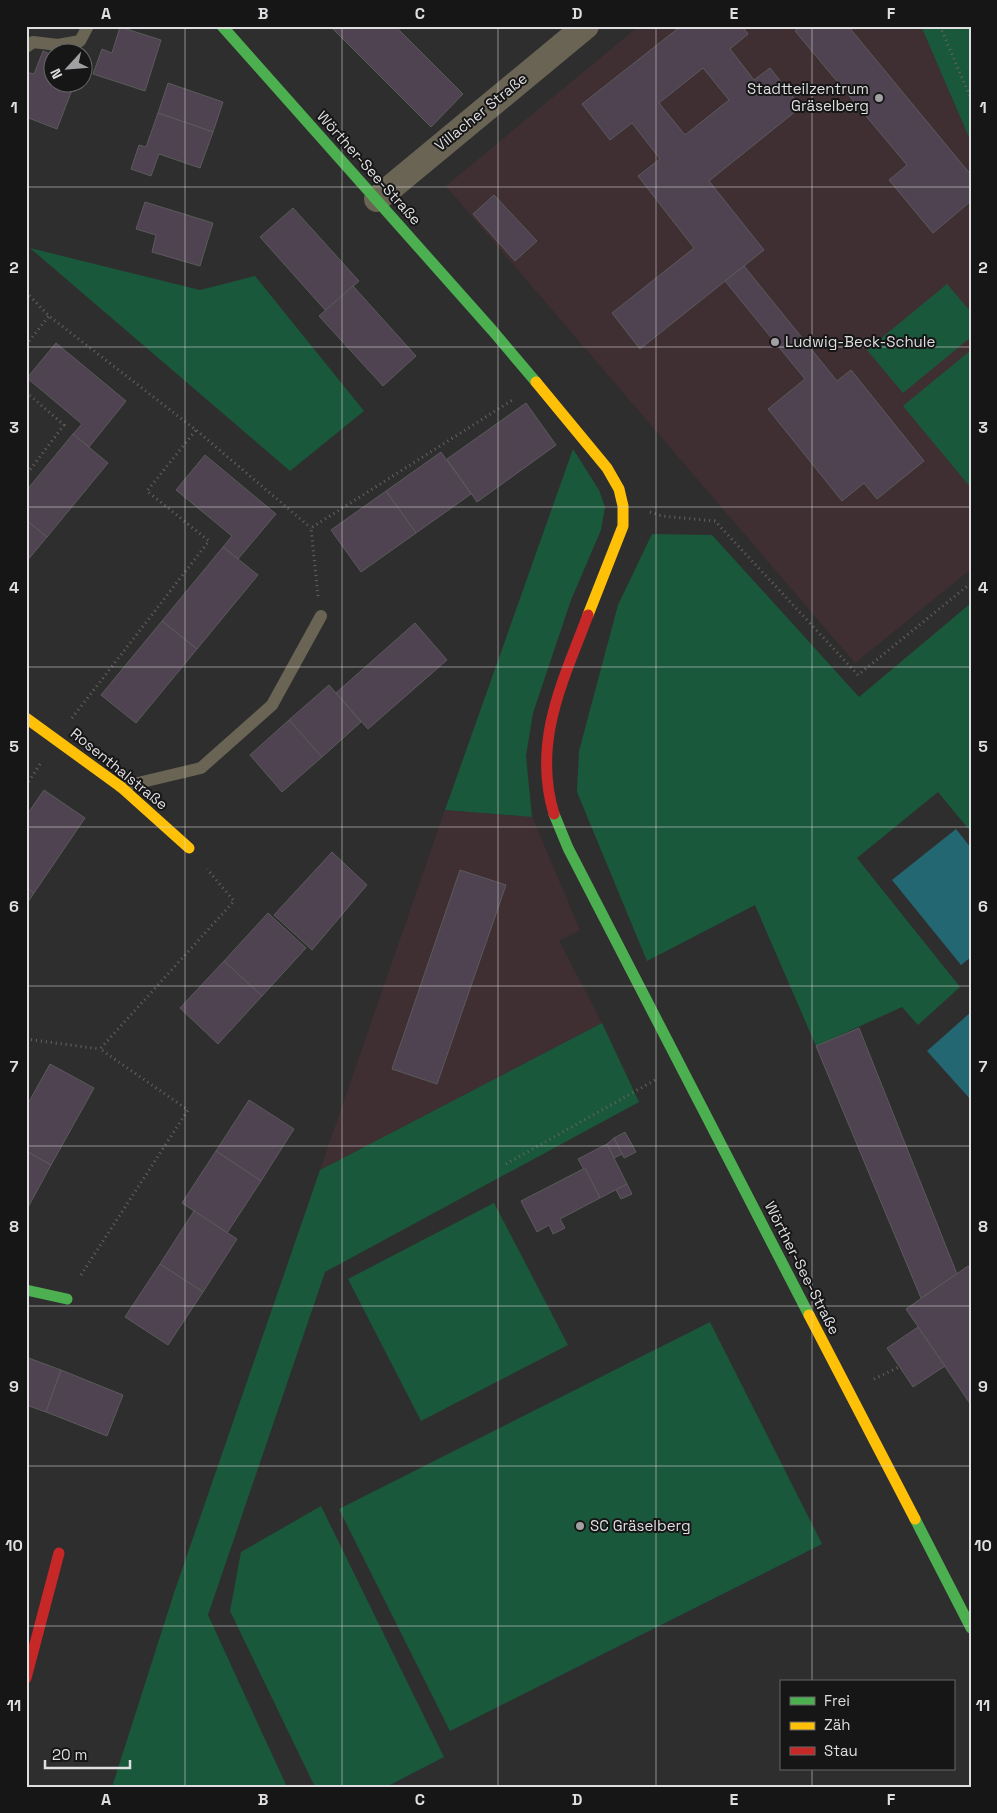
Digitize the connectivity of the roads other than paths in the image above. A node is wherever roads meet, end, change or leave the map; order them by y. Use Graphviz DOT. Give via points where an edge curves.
graph roads {
  1 [pos="88,26"];
  2 [pos="222,26"];
  3 [pos="586,26"];
  4 [pos="26,48"];
  5 [pos="377,198"];
  6 [pos="320,616"];
  7 [pos="26,718"];
  8 [pos="120,787"];
  9 [pos="189,848"];
  10 [pos="26,1290"];
  11 [pos="66,1298"];
  12 [pos="59,1553"];
  13 [pos="971,1628"];
  14 [pos="26,1678"];
  1 -- 4 [label="lane" via="80,42 58,45 33,42"];
  2 -- 5 [label="street, Wörther-See-Straße"];
  3 -- 5 [label="street, Villacher Straße"];
  5 -- 13 [label="street, Wörther-See-Straße" via="538,384 607,468 619,489 623,526 554,704 545,752 550,804 557,826"];
  6 -- 8 [label="lane" via="272,705 201,768"];
  7 -- 8 [label="street, Rosenthalstraße"];
  8 -- 9 [label="street, Rosenthalstraße"];
  10 -- 11 [label="street"];
  12 -- 14 [label="street"];
}
